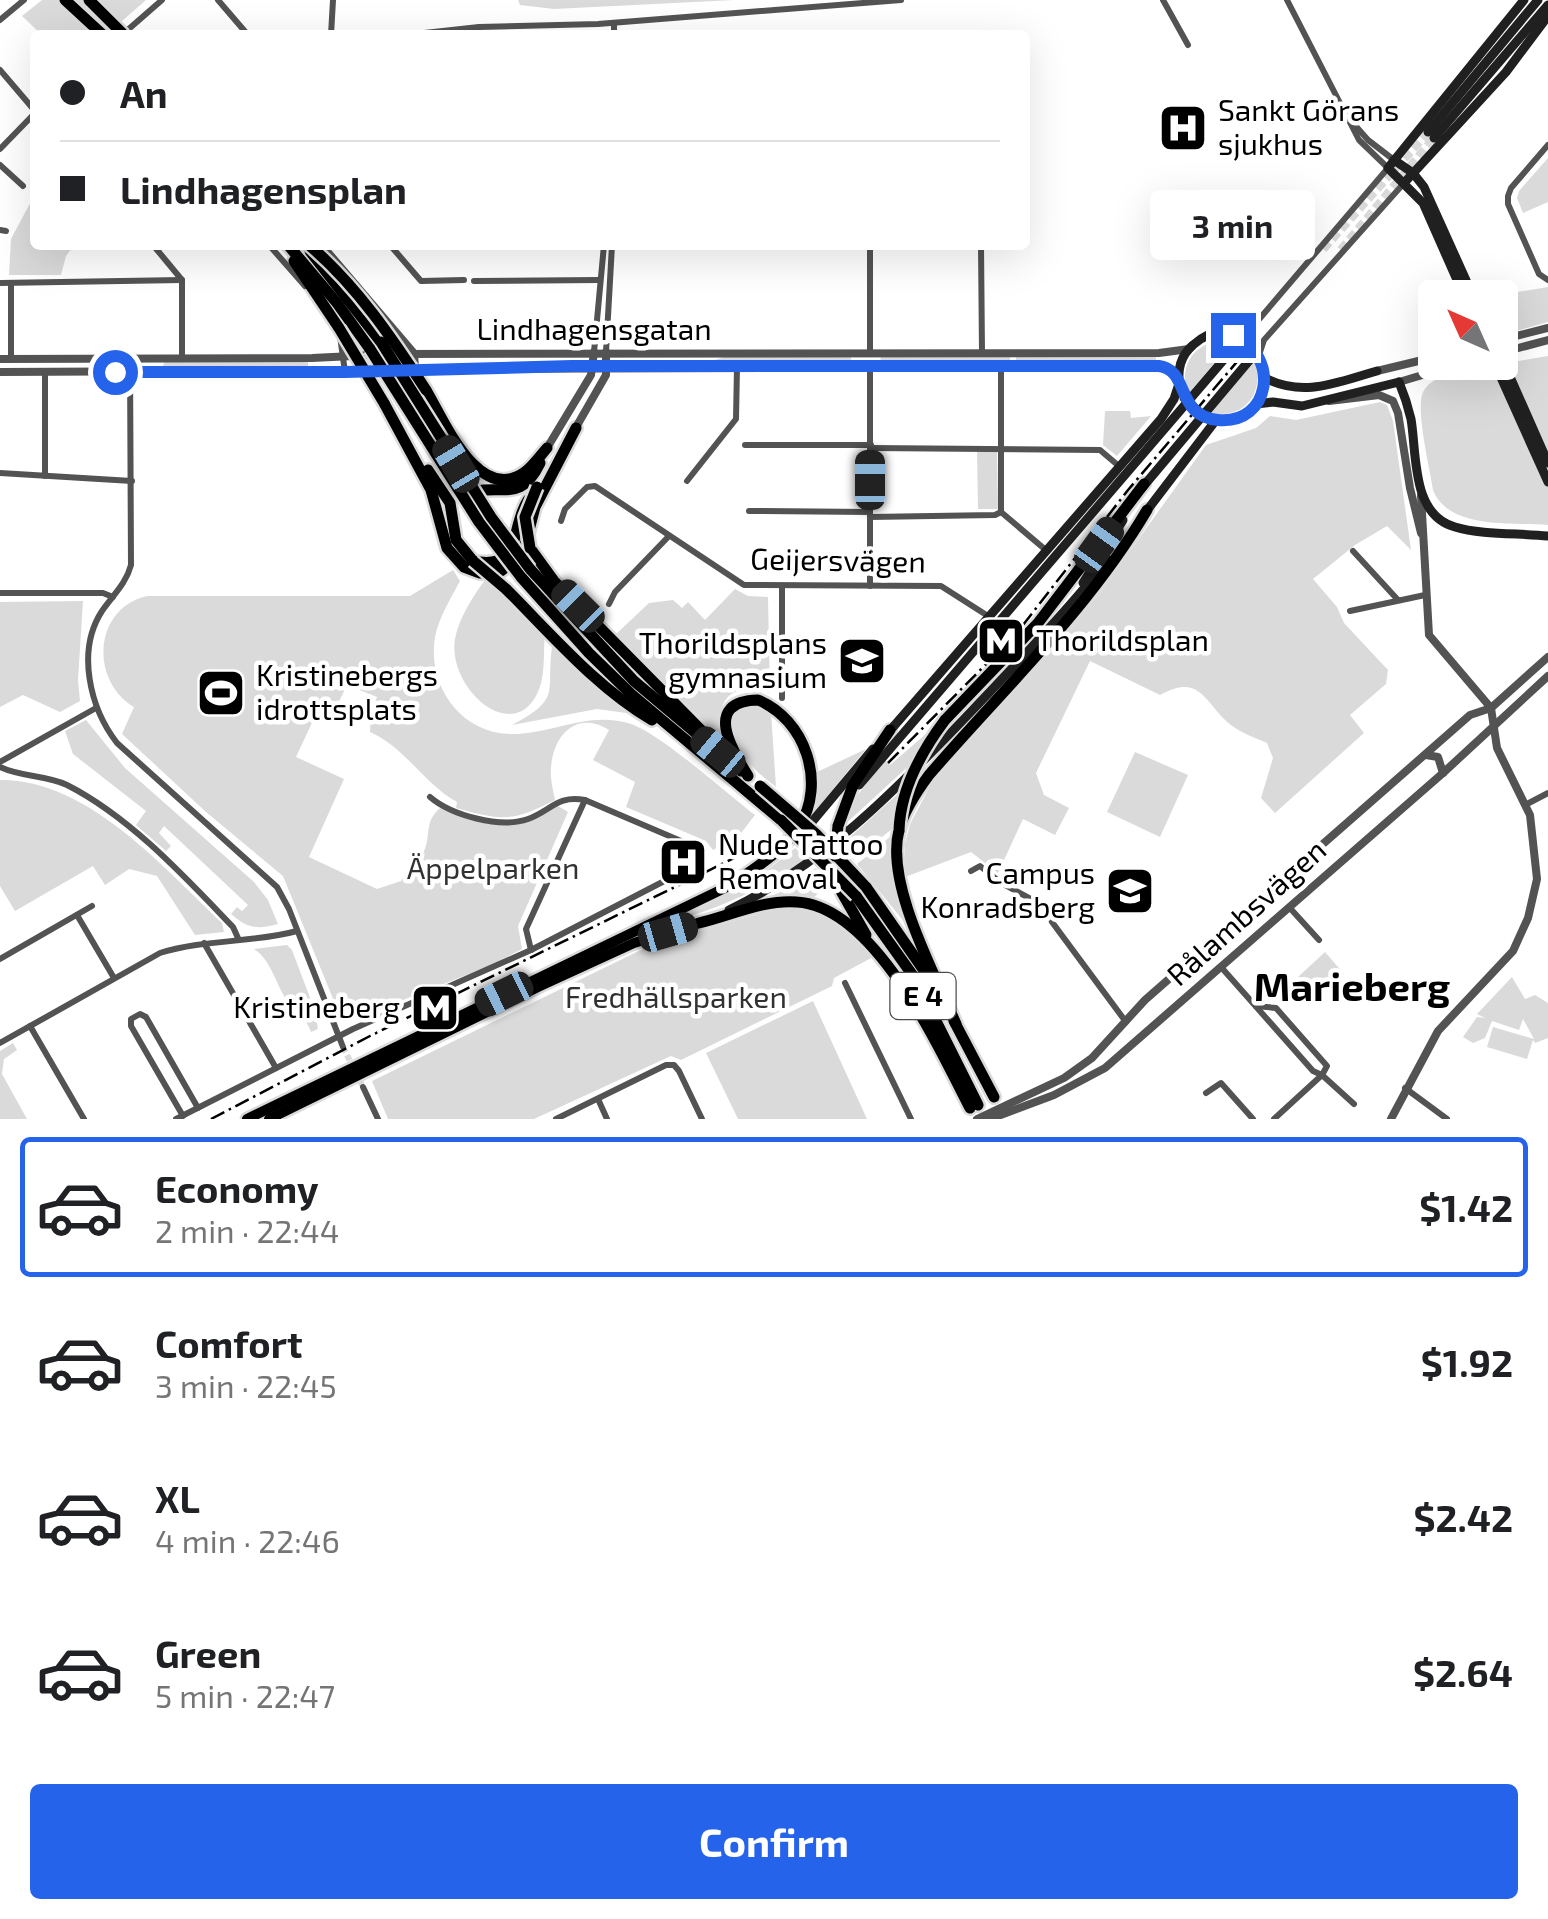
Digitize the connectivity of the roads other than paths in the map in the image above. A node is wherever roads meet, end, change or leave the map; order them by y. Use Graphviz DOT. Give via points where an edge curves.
graph roads {
  1 [pos="24,0"];
  2 [pos="66,0"];
  3 [pos="89,0"];
  4 [pos="162,0"];
  5 [pos="218,0"];
  6 [pos="333,0"];
  7 [pos="901,0"];
  8 [pos="1163,0"];
  9 [pos="1287,0"];
  10 [pos="1524,0"];
  11 [pos="1538,0"];
  12 [pos="868,2"];
  13 [pos="1548,5"];
  14 [pos="1548,16"];
  15 [pos="0,20"];
  16 [pos="614,23"];
  17 [pos="98,30"];
  18 [pos="124,30"];
  19 [pos="131,30"];
  20 [pos="244,30"];
  21 [pos="331,30"];
  22 [pos="451,30"];
  23 [pos="614,30"];
  24 [pos="1188,44"];
  25 [pos="0,70"];
  26 [pos="30,106"];
  27 [pos="30,117"];
  28 [pos="1548,145"];
  29 [pos="0,149"];
  30 [pos="1391,164"];
  31 [pos="0,165"];
  32 [pos="1413,173"];
  33 [pos="1405,182"];
  34 [pos="23,186"];
  35 [pos="157,250"];
  36 [pos="273,250"];
  37 [pos="289,250"];
  38 [pos="290,250"];
  39 [pos="311,250"];
  40 [pos="312,250"];
  41 [pos="327,250"];
  42 [pos="394,250"];
  43 [pos="607,250"];
  44 [pos="608,250"];
  45 [pos="870,250"];
  46 [pos="981,250"];
  47 [pos="182,280"];
  48 [pos="464,280"];
  49 [pos="599,280"];
  50 [pos="1461,280"];
  51 [pos="1462,280"];
  52 [pos="1548,280"];
  53 [pos="474,281"];
  54 [pos="0,283"];
  55 [pos="11,283"];
  56 [pos="1548,328"];
  57 [pos="1518,336"];
  58 [pos="1238,340"];
  59 [pos="1548,340"];
  60 [pos="1518,348"];
  61 [pos="1188,350"];
  62 [pos="515,352"];
  63 [pos="594,352"];
  64 [pos="606,352"];
  65 [pos="870,352"];
  66 [pos="982,352"];
  67 [pos="415,353"];
  68 [pos="1256,355"];
  69 [pos="343,357"];
  70 [pos="130,358"];
  71 [pos="182,358"];
  72 [pos="0,359"];
  73 [pos="11,359"];
  74 [pos="1418,361"];
  75 [pos="513,367"];
  76 [pos="737,367"];
  77 [pos="870,367"];
  78 [pos="1001,367"];
  79 [pos="416,368"];
  80 [pos="594,368"];
  81 [pos="607,368"];
  82 [pos="0,372"];
  83 [pos="45,372"];
  84 [pos="130,372"];
  85 [pos="345,372"];
  86 [pos="1377,372"];
  87 [pos="1418,376"];
  88 [pos="1265,378"];
  89 [pos="1502,380"];
  90 [pos="1512,380"];
  91 [pos="1179,381"];
  92 [pos="1398,382"];
  93 [pos="1381,385"];
  94 [pos="1322,401"];
  95 [pos="1256,404"];
  96 [pos="1210,418"];
  97 [pos="576,428"];
  98 [pos="745,445"];
  99 [pos="1409,445"];
  100 [pos="871,446"];
  101 [pos="410,447"];
  102 [pos="1001,449"];
  103 [pos="553,451"];
  104 [pos="1548,463"];
  105 [pos="1120,467"];
  106 [pos="0,473"];
  107 [pos="45,476"];
  108 [pos="132,481"];
  109 [pos="686,481"];
  110 [pos="527,482"];
  111 [pos="1548,482"];
  112 [pos="1144,484"];
  113 [pos="1415,488"];
  114 [pos="1147,510"];
  115 [pos="453,512"];
  116 [pos="748,512"];
  117 [pos="1001,512"];
  118 [pos="870,515"];
  119 [pos="561,521"];
  120 [pos="669,536"];
  121 [pos="1548,536"];
  122 [pos="1046,551"];
  123 [pos="1353,551"];
  124 [pos="473,561"];
  125 [pos="526,573"];
  126 [pos="1032,582"];
  127 [pos="782,586"];
  128 [pos="870,586"];
  129 [pos="0,594"];
  130 [pos="1425,595"];
  131 [pos="113,597"];
  132 [pos="1398,600"];
  133 [pos="608,604"];
  134 [pos="1064,610"];
  135 [pos="1350,611"];
  136 [pos="988,616"];
  137 [pos="954,656"];
  138 [pos="1548,657"];
  139 [pos="1548,676"];
  140 [pos="782,698"];
  141 [pos="1514,707"];
  142 [pos="96,708"];
  143 [pos="1490,708"];
  144 [pos="1492,728"];
  145 [pos="890,730"];
  146 [pos="673,731"];
  147 [pos="718,752"];
  148 [pos="1424,755"];
  149 [pos="0,764"];
  150 [pos="1442,773"];
  151 [pos="748,776"];
  152 [pos="756,791"];
  153 [pos="1548,793"];
  154 [pos="430,796"];
  155 [pos="585,800"];
  156 [pos="1527,804"];
  157 [pos="839,820"];
  158 [pos="899,831"];
  159 [pos="970,871"];
  160 [pos="733,884"];
  161 [pos="861,891"];
  162 [pos="1038,903"];
  163 [pos="92,906"];
  164 [pos="1288,906"];
  165 [pos="76,915"];
  166 [pos="1052,922"];
  167 [pos="699,924"];
  168 [pos="297,931"];
  169 [pos="238,938"];
  170 [pos="1319,940"];
  171 [pos="204,943"];
  172 [pos="530,950"];
  173 [pos="1204,950"];
  174 [pos="0,959"];
  175 [pos="1221,968"];
  176 [pos="890,969"];
  177 [pos="114,978"];
  178 [pos="845,983"];
  179 [pos="1256,1006"];
  180 [pos="1126,1022"];
  181 [pos="956,1024"];
  182 [pos="30,1026"];
  183 [pos="339,1036"];
  184 [pos="0,1043"];
  185 [pos="344,1047"];
  186 [pos="276,1068"];
  187 [pos="1322,1075"];
  188 [pos="363,1087"];
  189 [pos="1405,1088"];
  190 [pos="1206,1092"];
  191 [pos="598,1099"];
  192 [pos="1354,1104"];
  193 [pos="198,1108"];
  194 [pos="975,1111"];
  195 [pos="1000,1112"];
  196 [pos="179,1117"];
  197 [pos="84,1119"];
  198 [pos="247,1119"];
  199 [pos="269,1119"];
  200 [pos="378,1119"];
  201 [pos="556,1119"];
  202 [pos="607,1119"];
  203 [pos="702,1119"];
  204 [pos="910,1119"];
  205 [pos="1253,1119"];
  206 [pos="1274,1119"];
  207 [pos="1391,1119"];
  208 [pos="1447,1119"];
  1 -- 15 [label="street"];
  2 -- 17 [label="highway"];
  3 -- 18 [label="highway, bridge"];
  4 -- 19 [label="street"];
  5 -- 20 [label="street"];
  6 -- 21 [label="street"];
  7 -- 12 [label="street"];
  8 -- 24 [label="street"];
  9 -- 30 [label="street" via="1352,122"];
  10 -- 30 [label="main road"];
  11 -- 13 [label="main road" via="1431,135"];
  12 -- 16 [label="street"];
  14 -- 32 [label="main road"];
  16 -- 22 [label="street"];
  16 -- 23 [label="street"];
  25 -- 26 [label="street"];
  27 -- 29 [label="street"];
  28 -- 52 [label="street" via="1508,196"];
  30 -- 32 [label="main road"];
  30 -- 33 [label="main road"];
  30 -- 58 [label="street"];
  31 -- 34 [label="street"];
  32 -- 33 [label="main road"];
  32 -- 51 [label="main road"];
  33 -- 50 [label="main road" via="1423,203"];
  33 -- 68 [label="street"];
  35 -- 47 [label="street"];
  36 -- 69 [label="street" via="338,328"];
  37 -- 101 [label="highway, bridge"];
  38 -- 125 [label="highway, E 4, bridge" via="353,325 479,522"];
  39 -- 125 [label="highway, E 4, bridge" via="372,328"];
  40 -- 110 [label="highway, bridge" via="352,286 392,338 474,468 494,479"];
  41 -- 67 [label="street"];
  42 -- 48 [label="street" via="421,281"];
  43 -- 49 [label="street"];
  44 -- 64 [label="street"];
  45 -- 65 [label="street"];
  46 -- 66 [label="street"];
  47 -- 55 [label="street"];
  47 -- 71 [label="street"];
  49 -- 53 [label="street"];
  49 -- 63 [label="street"];
  54 -- 55 [label="street"];
  55 -- 73 [label="street"];
  56 -- 57 [label="street"];
  58 -- 61 [label="main road" via="1213,335"];
  58 -- 68 [label="main road"];
  58 -- 126 [label="main road"];
  59 -- 60 [label="street"];
  61 -- 66 [label="street, Lindhagensgatan"];
  61 -- 91 [label="main road"];
  62 -- 63 [label="street, Lindhagensgatan"];
  62 -- 67 [label="street, Lindhagensgatan"];
  62 -- 75 [label="street"];
  63 -- 64 [label="street, Lindhagensgatan"];
  63 -- 80 [label="street"];
  64 -- 65 [label="street, Lindhagensgatan"];
  64 -- 81 [label="street"];
  65 -- 66 [label="street, Lindhagensgatan"];
  65 -- 77 [label="street"];
  67 -- 69 [label="street, Lindhagensgatan"];
  67 -- 79 [label="street"];
  68 -- 88 [label="main road"];
  68 -- 112 [label="main road"];
  69 -- 71 [label="street, Lindhagensgatan"];
  69 -- 85 [label="street"];
  70 -- 71 [label="street, Lindhagensgatan"];
  70 -- 73 [label="street, Lindhagensgatan"];
  70 -- 84 [label="street"];
  72 -- 73 [label="street, Lindhagensgatan"];
  74 -- 86 [label="street"];
  75 -- 79 [label="street, Lindhagensgatan"];
  75 -- 80 [label="street, Lindhagensgatan"];
  76 -- 77 [label="street, Lindhagensgatan"];
  76 -- 81 [label="street, Lindhagensgatan"];
  76 -- 109 [label="street" via="736,419"];
  77 -- 78 [label="street, Lindhagensgatan"];
  77 -- 100 [label="street"];
  78 -- 91 [label="street, Lindhagensgatan" via="1159,366"];
  78 -- 102 [label="street"];
  79 -- 85 [label="street, Lindhagensgatan"];
  80 -- 81 [label="street, Lindhagensgatan"];
  80 -- 103 [label="street"];
  81 -- 97 [label="street"];
  82 -- 83 [label="street, Lindhagensgatan"];
  83 -- 84 [label="street, Lindhagensgatan"];
  83 -- 107 [label="street"];
  84 -- 85 [label="street, Lindhagensgatan"];
  84 -- 108 [label="street"];
  86 -- 88 [label="main road" via="1302,390"];
  86 -- 92 [label="main road"];
  86 -- 93 [label="main road"];
  87 -- 92 [label="street"];
  88 -- 95 [label="main road"];
  89 -- 111 [label="main road"];
  90 -- 104 [label="main road"];
  91 -- 96 [label="main road, bridge" via="1184,398"];
  91 -- 105 [label="main road" via="1170,406"];
  92 -- 93 [label="main road"];
  92 -- 99 [label="main road" via="1410,414"];
  93 -- 94 [label="main road"];
  94 -- 95 [label="main road"];
  94 -- 99 [label="street" via="1389,398"];
  95 -- 96 [label="main road" via="1236,418"];
  96 -- 114 [label="main road"];
  97 -- 101 [label="highway" via="540,495 527,542 502,571 464,568 447,548"];
  97 -- 103 [label="street"];
  98 -- 100 [label="street"];
  99 -- 113 [label="main road"];
  100 -- 102 [label="street"];
  100 -- 118 [label="street"];
  101 -- 115 [label="highway"];
  102 -- 105 [label="street" via="1100,450"];
  102 -- 117 [label="street"];
  103 -- 110 [label="highway"];
  103 -- 110 [label="highway"];
  105 -- 122 [label="main road"];
  106 -- 107 [label="street"];
  107 -- 108 [label="street"];
  108 -- 131 [label="street" via="132,565"];
  110 -- 115 [label="highway, bridge" via="516,490 470,492"];
  110 -- 124 [label="highway, bridge" via="514,546 491,564"];
  110 -- 147 [label="highway, bridge" via="530,548"];
  112 -- 134 [label="main road"];
  112 -- 158 [label="highway, bridge" via="1047,613 946,720 912,775"];
  113 -- 121 [label="main road" via="1452,526"];
  113 -- 130 [label="street"];
  114 -- 134 [label="main road"];
  114 -- 158 [label="highway" via="1081,606 920,787"];
  115 -- 124 [label="highway" via="456,540"];
  116 -- 118 [label="street"];
  117 -- 118 [label="street"];
  117 -- 122 [label="street"];
  118 -- 128 [label="street"];
  119 -- 120 [label="street, Geijersvägen" via="565,508 596,486"];
  120 -- 127 [label="street, Geijersvägen" via="739,583"];
  120 -- 133 [label="street"];
  122 -- 136 [label="main road"];
  123 -- 132 [label="street"];
  124 -- 146 [label="highway, bridge" via="628,704"];
  125 -- 146 [label="highway, E 4" via="589,654"];
  125 -- 147 [label="highway, E 4" via="634,681"];
  126 -- 137 [label="main road"];
  126 -- 157 [label="main road" via="870,771"];
  127 -- 128 [label="street, Geijersvägen"];
  127 -- 140 [label="street"];
  128 -- 136 [label="street, Geijersvägen" via="941,586"];
  129 -- 131 [label="street"];
  130 -- 132 [label="street"];
  130 -- 143 [label="street" via="1432,641"];
  131 -- 142 [label="street" via="90,648"];
  132 -- 135 [label="street"];
  134 -- 167 [label="main road" via="946,738 837,842 761,894"];
  136 -- 137 [label="main road"];
  137 -- 145 [label="main road"];
  138 -- 143 [label="street, Rålambsvägen"];
  139 -- 141 [label="street, Rålambsvägen"];
  141 -- 143 [label="street, Rålambsvägen"];
  141 -- 144 [label="street, Rålambsvägen"];
  142 -- 149 [label="street"];
  142 -- 168 [label="street" via="124,750 277,887"];
  143 -- 144 [label="street"];
  143 -- 148 [label="street, Rålambsvägen" via="1470,714"];
  144 -- 150 [label="street, Rålambsvägen"];
  144 -- 156 [label="street"];
  145 -- 157 [label="highway" via="853,785"];
  145 -- 160 [label="main road" via="791,845"];
  146 -- 152 [label="highway, E 4"];
  147 -- 151 [label="highway, E 4"];
  148 -- 150 [label="street" via="1438,756"];
  148 -- 173 [label="street, Rålambsvägen"];
  149 -- 169 [label="street" via="84,795 164,859"];
  150 -- 164 [label="street, Rålambsvägen"];
  151 -- 152 [label="highway, E 4"];
  151 -- 160 [label="highway" via="724,728 736,704 758,700 802,740 812,780 808,809 784,844"];
  152 -- 161 [label="highway, E 4, bridge" via="817,835"];
  153 -- 156 [label="street"];
  154 -- 155 [label="street" via="502,822 522,821 568,797"];
  155 -- 172 [label="street" via="526,929"];
  155 -- 172 [label="street" via="695,847 703,861"];
  156 -- 189 [label="street" via="1537,876 1523,931 1506,959 1438,1031"];
  157 -- 176 [label="highway, bridge" via="835,858 841,891"];
  158 -- 181 [label="highway" via="904,898"];
  159 -- 162 [label="street" via="980,866"];
  160 -- 198 [label="main road"];
  161 -- 181 [label="highway, E 4" via="907,941"];
  161 -- 194 [label="highway, E 4" via="914,977"];
  163 -- 165 [label="street"];
  164 -- 170 [label="street"];
  164 -- 175 [label="street, Rålambsvägen"];
  165 -- 174 [label="street"];
  165 -- 177 [label="street"];
  166 -- 180 [label="street"];
  167 -- 176 [label="highway" via="782,902 820,906"];
  167 -- 199 [label="main road" via="634,943"];
  168 -- 169 [label="street"];
  168 -- 183 [label="street"];
  169 -- 171 [label="street"];
  171 -- 177 [label="street" via="160,953"];
  171 -- 186 [label="street"];
  172 -- 183 [label="street"];
  173 -- 175 [label="street"];
  173 -- 180 [label="street, Rålambsvägen"];
  175 -- 179 [label="street"];
  175 -- 195 [label="street, Rålambsvägen" via="1105,1068"];
  176 -- 194 [label="highway"];
  177 -- 182 [label="street"];
  178 -- 204 [label="street"];
  179 -- 187 [label="street"];
  179 -- 187 [label="street" via="1276,1008 1327,1066"];
  180 -- 195 [label="street, Rålambsvägen" via="1078,1068"];
  181 -- 195 [label="highway, E 4"];
  182 -- 184 [label="street"];
  182 -- 197 [label="street"];
  183 -- 185 [label="street"];
  183 -- 186 [label="street"];
  186 -- 193 [label="street"];
  187 -- 192 [label="street"];
  187 -- 206 [label="street"];
  188 -- 200 [label="street"];
  189 -- 207 [label="street"];
  189 -- 208 [label="street"];
  190 -- 205 [label="street" via="1221,1082"];
  191 -- 201 [label="street"];
  191 -- 202 [label="street"];
  191 -- 203 [label="street" via="674,1065"];
  193 -- 196 [label="street"];
  193 -- 196 [label="street" via="146,1017 131,1018"];
  194 -- 195 [label="street, Rålambsvägen"];
}
